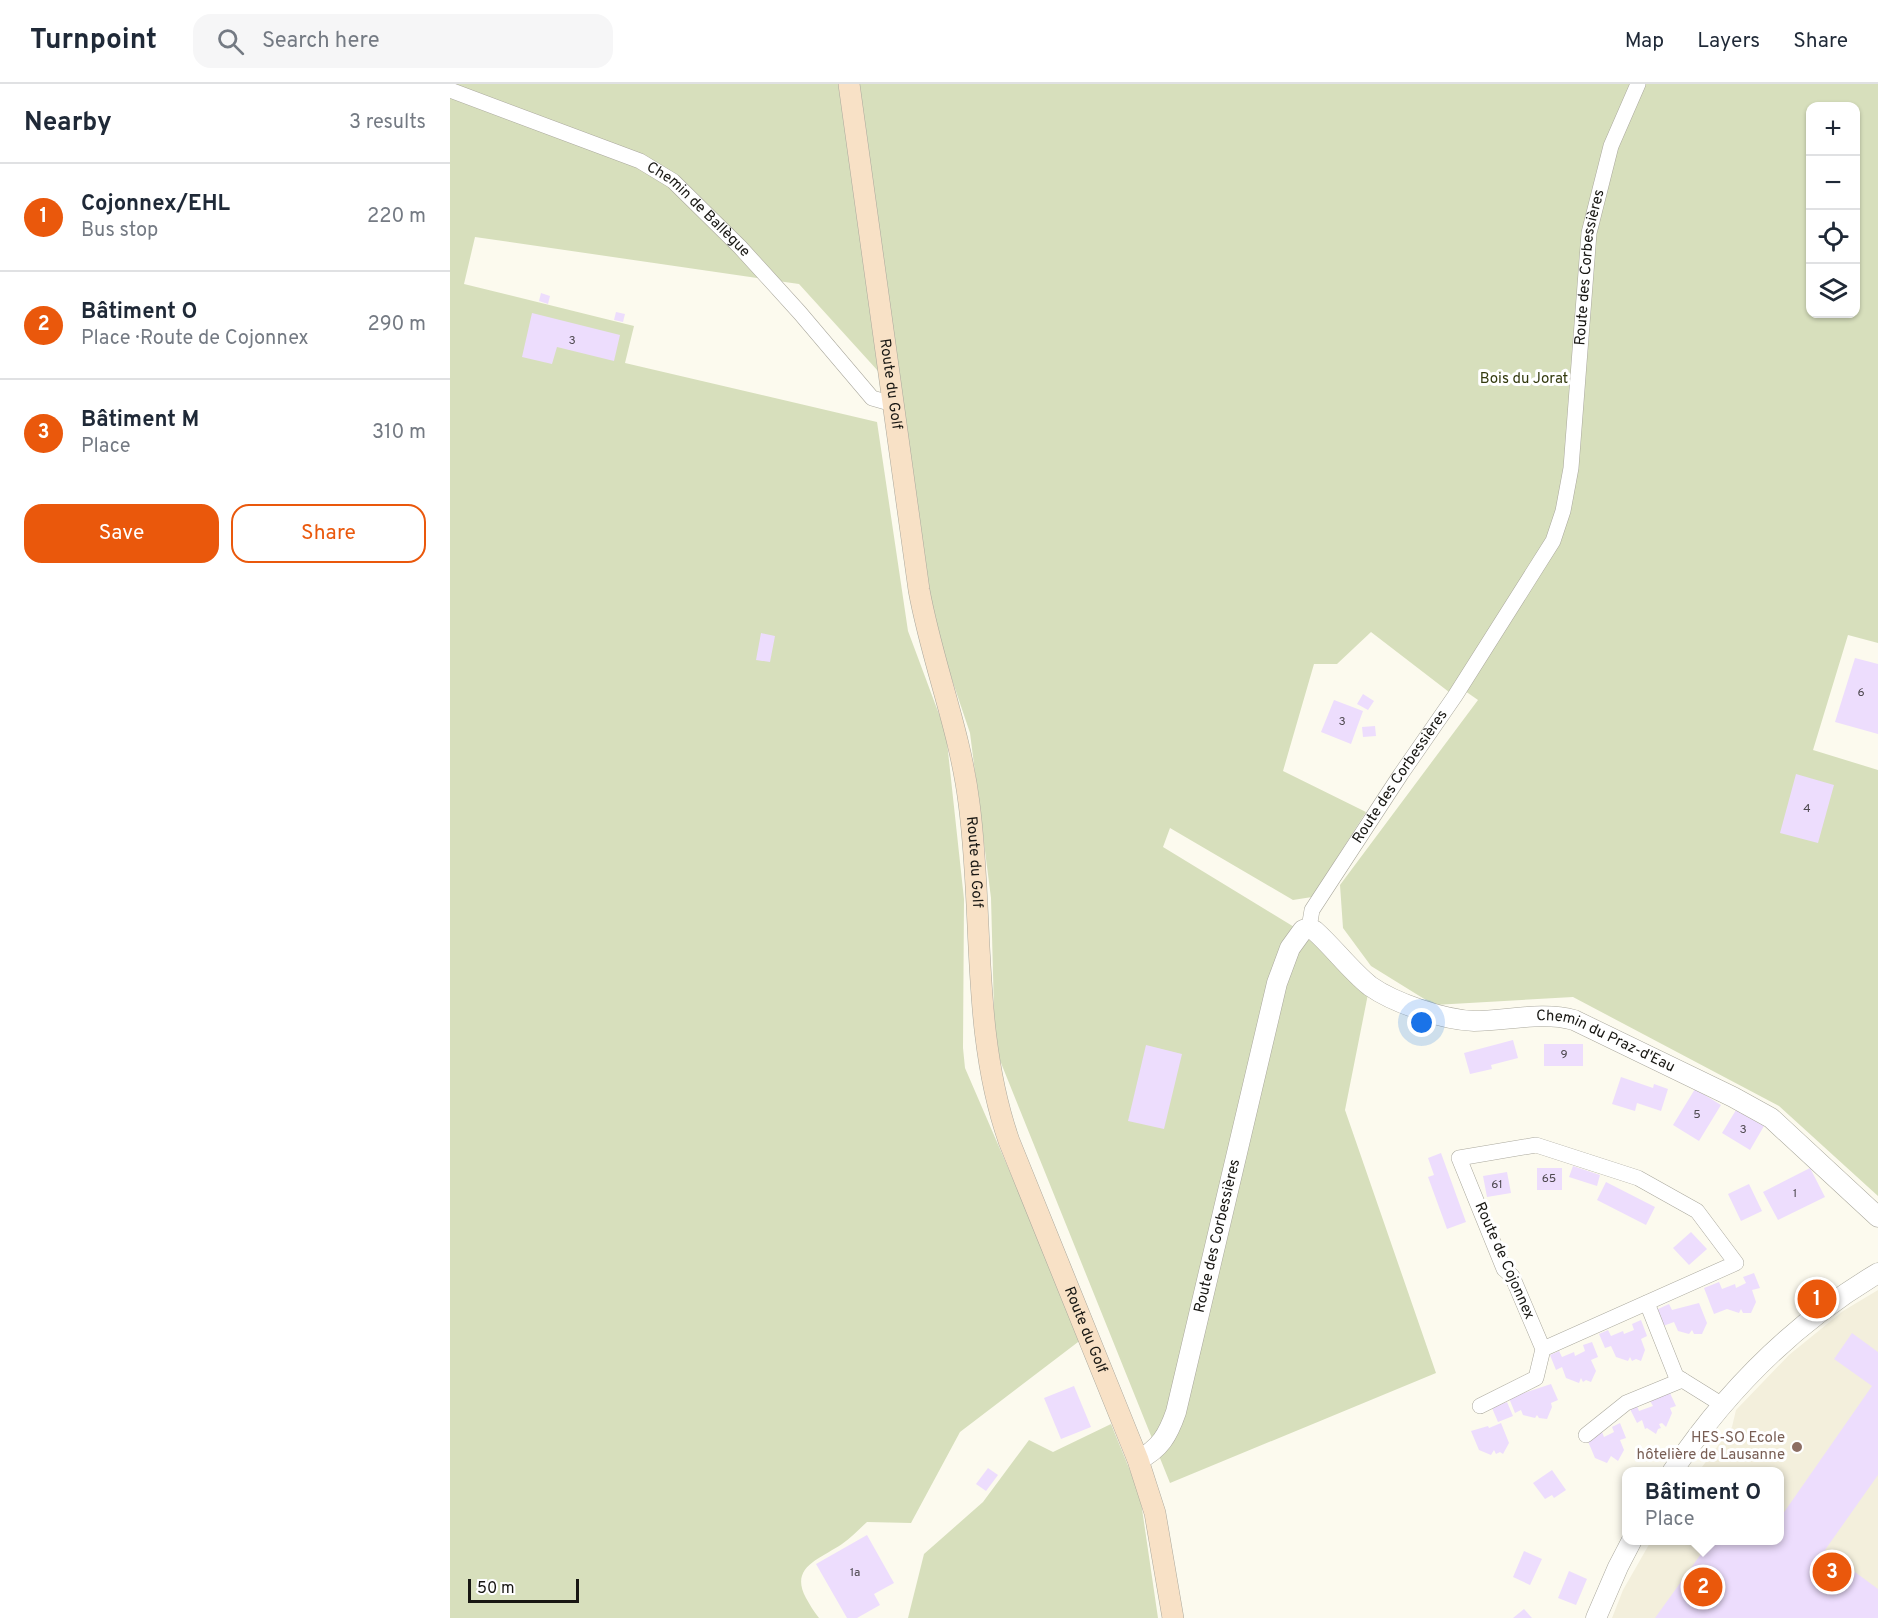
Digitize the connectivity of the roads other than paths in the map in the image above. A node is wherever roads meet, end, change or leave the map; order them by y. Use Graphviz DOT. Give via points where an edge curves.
graph roads {
  1 [pos="849,84"];
  2 [pos="1638,84"];
  3 [pos="450,90"];
  4 [pos="893,404"];
  5 [pos="1309,928"];
  6 [pos="1878,1217"];
  7 [pos="1878,1274"];
  8 [pos="1647,1302"];
  9 [pos="1543,1349"];
  10 [pos="1682,1380"];
  11 [pos="1721,1404"];
  12 [pos="1480,1406"];
  13 [pos="1586,1435"];
  14 [pos="1138,1460"];
  15 [pos="1676,1467"];
  16 [pos="1629,1545"];
  17 [pos="1173,1618"];
  18 [pos="1596,1618"];
  1 -- 4 [label="main road, Route du Golf"];
  2 -- 5 [label="street, Route des Corbessières" via="1611,146 1589,233 1571,468 1553,541 1455,696 1311,910"];
  3 -- 4 [label="street, Chemin de Ballègue" via="640,161 673,181 740,247 872,398"];
  4 -- 14 [label="main road, Route du Golf" via="923,612 959,744 969,801 984,1023 993,1086 1010,1141"];
  5 -- 6 [label="street, Chemin du Praz-d'Eau" via="1370,985 1410,1006 1472,1021 1549,1016 1574,1020 1733,1097 1771,1118"];
  5 -- 14 [label="street, Route des Corbessières" via="1295,938 1277,983 1176,1412 1169,1433 1158,1448"];
  7 -- 11 [label="street" via="1804,1324"];
  8 -- 9 [label="street, Route de Cojonnex"];
  8 -- 9 [label="street, Route de Cojonnex" via="1736,1263 1697,1211 1638,1178 1536,1145 1459,1158 1504,1269 1512,1276"];
  8 -- 10 [label="street" via="1676,1376"];
  9 -- 12 [label="street" via="1536,1378"];
  10 -- 11 [label="street"];
  10 -- 13 [label="street" via="1626,1403"];
  11 -- 15 [label="street"];
  14 -- 17 [label="main road, Route du Golf" via="1155,1512"];
  16 -- 18 [label="street"];
}
